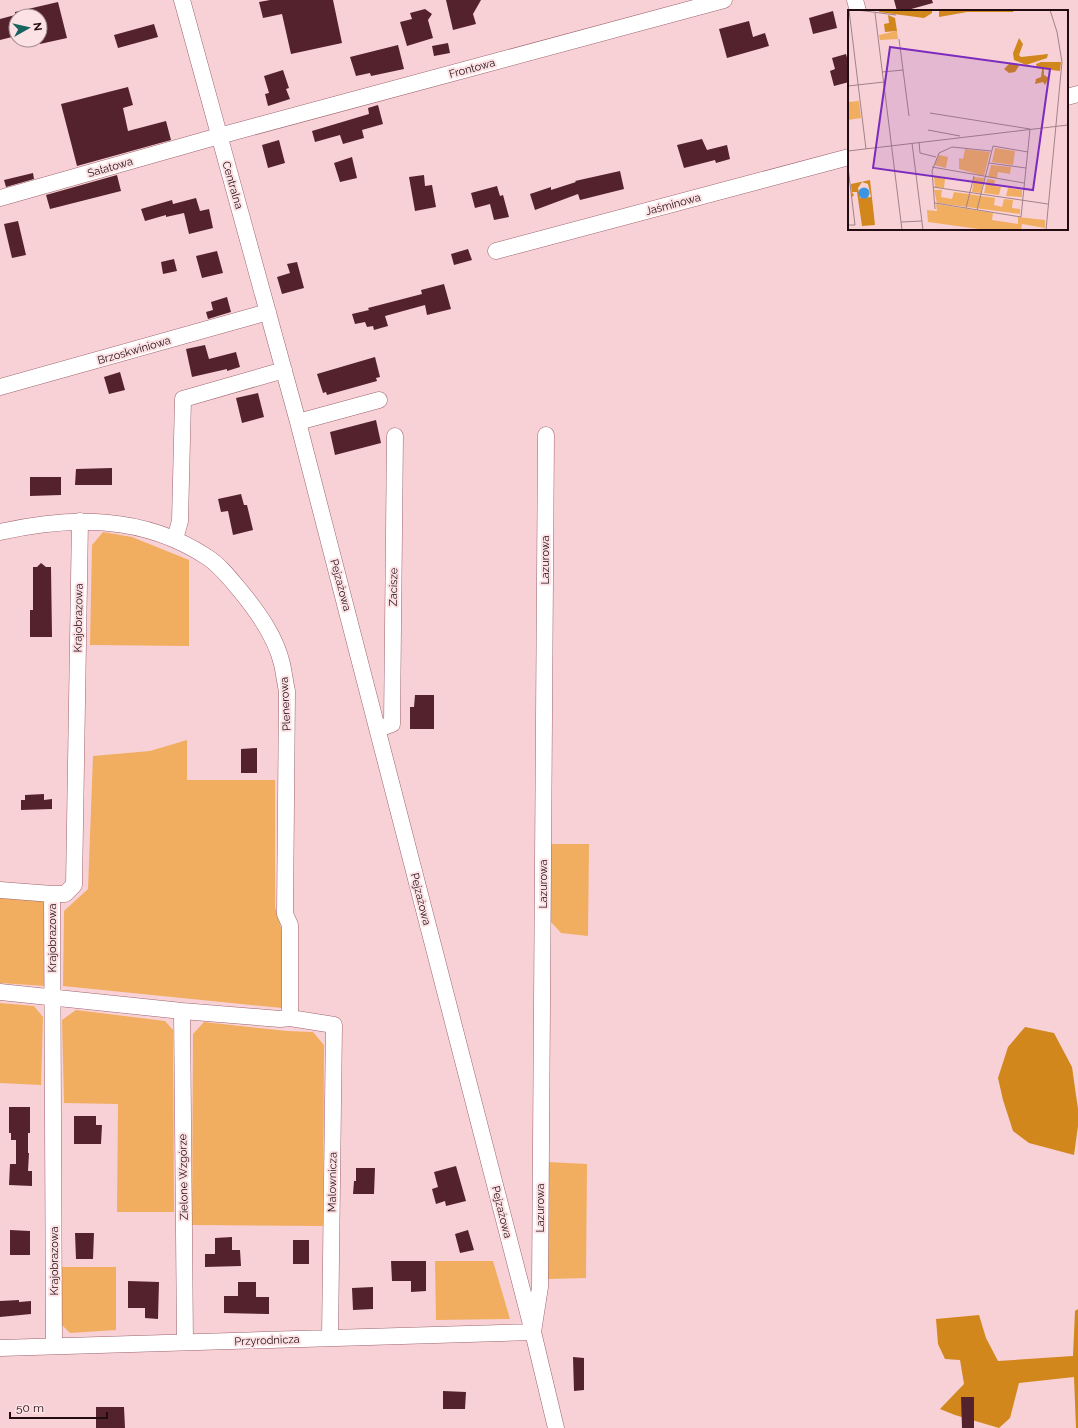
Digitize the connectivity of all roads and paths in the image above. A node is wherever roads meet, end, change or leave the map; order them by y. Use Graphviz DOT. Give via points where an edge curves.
graph roads {
  1 [pos="182,0"];
  2 [pos="724,0"];
  3 [pos="855,0"];
  4 [pos="858,10"];
  5 [pos="1078,94"];
  6 [pos="1068,97"];
  7 [pos="219,136"];
  8 [pos="848,156"];
  9 [pos="0,198"];
  10 [pos="496,251"];
  11 [pos="268,312"];
  12 [pos="284,370"];
  13 [pos="0,387"];
  14 [pos="379,400"];
  15 [pos="298,422"];
  16 [pos="546,435"];
  17 [pos="395,436"];
  18 [pos="80,521"];
  19 [pos="0,532"];
  20 [pos="175,540"];
  21 [pos="378,729"];
  22 [pos="0,890"];
  23 [pos="52,894"];
  24 [pos="0,992"];
  25 [pos="52,997"];
  26 [pos="182,1011"];
  27 [pos="290,1018"];
  28 [pos="533,1332"];
  29 [pos="330,1338"];
  30 [pos="185,1342"];
  31 [pos="54,1346"];
  32 [pos="0,1348"];
  33 [pos="556,1428"];
  1 -- 7 [label="street, Centralna"];
  2 -- 7 [label="street, Frontowa"];
  3 -- 4 [label="street"];
  5 -- 6 [label="street"];
  7 -- 9 [label="street, Sałatowa"];
  7 -- 11 [label="street, Centralna"];
  8 -- 10 [label="street, Jaśminowa"];
  11 -- 12 [label="street, Centralna"];
  11 -- 13 [label="street, Brzoskwiniowa"];
  12 -- 15 [label="street, Pejzażowa"];
  12 -- 20 [label="street" via="183,399 180,521"];
  14 -- 15 [label="street"];
  15 -- 21 [label="street, Pejzażowa"];
  16 -- 28 [label="street, Lazurowa" via="540,1287"];
  17 -- 21 [label="street, Zacisze" via="392,724"];
  18 -- 19 [label="street, Plenerowa" via="41,524"];
  18 -- 20 [label="street, Plenerowa" via="131,525"];
  18 -- 23 [label="street, Krajobrazowa" via="74,885 65,894"];
  20 -- 27 [label="street, Plenerowa" via="208,558 226,574 266,625 282,664 287,691 285,914 290,925"];
  21 -- 28 [label="street, Pejzażowa"];
  22 -- 23 [label="street"];
  23 -- 25 [label="street, Krajobrazowa"];
  24 -- 25 [label="street"];
  25 -- 26 [label="street"];
  25 -- 31 [label="street, Krajobrazowa"];
  26 -- 27 [label="street"];
  26 -- 30 [label="street, Zielone Wzgórze"];
  27 -- 29 [label="street, Malownicza" via="334,1025"];
  28 -- 29 [label="street, Przyrodnicza"];
  28 -- 33 [label="street, Pejzażowa"];
  29 -- 30 [label="street, Przyrodnicza"];
  30 -- 31 [label="street, Przyrodnicza"];
  31 -- 32 [label="street, Przyrodnicza"];
}
